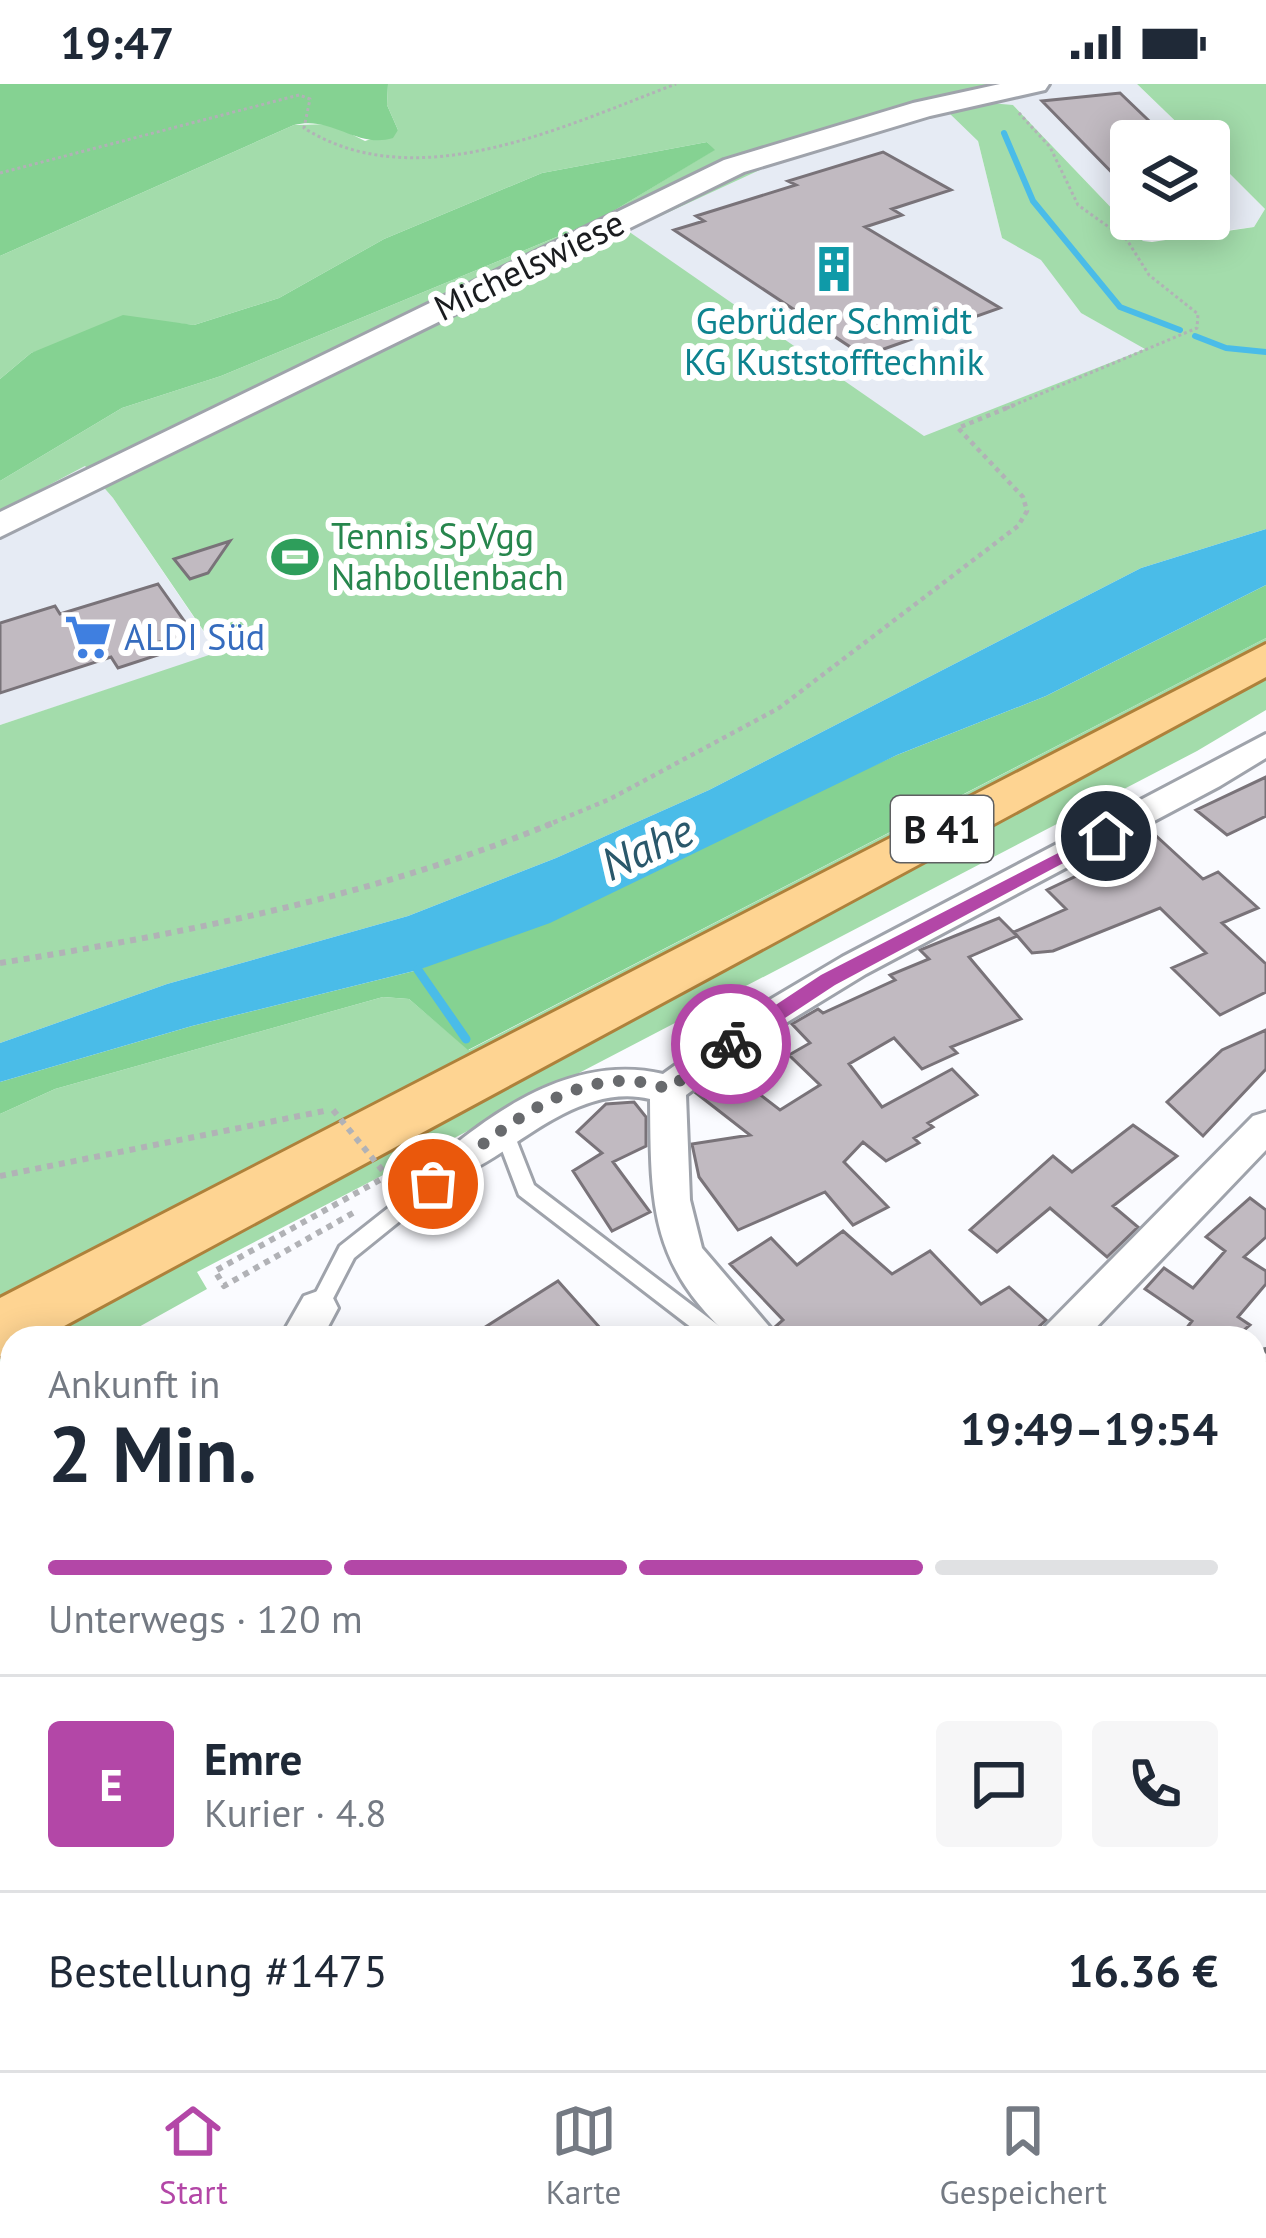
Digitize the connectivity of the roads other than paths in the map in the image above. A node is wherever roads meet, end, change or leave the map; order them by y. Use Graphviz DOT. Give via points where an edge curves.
graph roads {
  1 [pos="1036,84"];
  2 [pos="0,526"];
  3 [pos="1266,658"];
  4 [pos="1266,744"];
  5 [pos="668,1089"];
  6 [pos="1266,1126"];
  7 [pos="503,1129"];
  8 [pos="461,1161"];
  9 [pos="95,1279"];
  10 [pos="0,1303"];
  11 [pos="309,1323"];
  12 [pos="6,1326"];
  13 [pos="704,1326"];
  14 [pos="746,1326"];
  15 [pos="1072,1326"];
  1 -- 2 [label="street, Michelswiese" via="734,166"];
  3 -- 9 [label="main road, B 41"];
  4 -- 5 [label="street" via="1166,807 828,980"];
  5 -- 7 [label="street" via="625,1077 586,1084"];
  5 -- 14 [label="street" via="677,1245 699,1283"];
  6 -- 15 [label="street"];
  7 -- 8 [label="street"];
  7 -- 13 [label="lane" via="526,1190"];
  8 -- 11 [label="lane" via="347,1252"];
  9 -- 10 [label="main road"];
  9 -- 12 [label="main road, B 41"];
}
